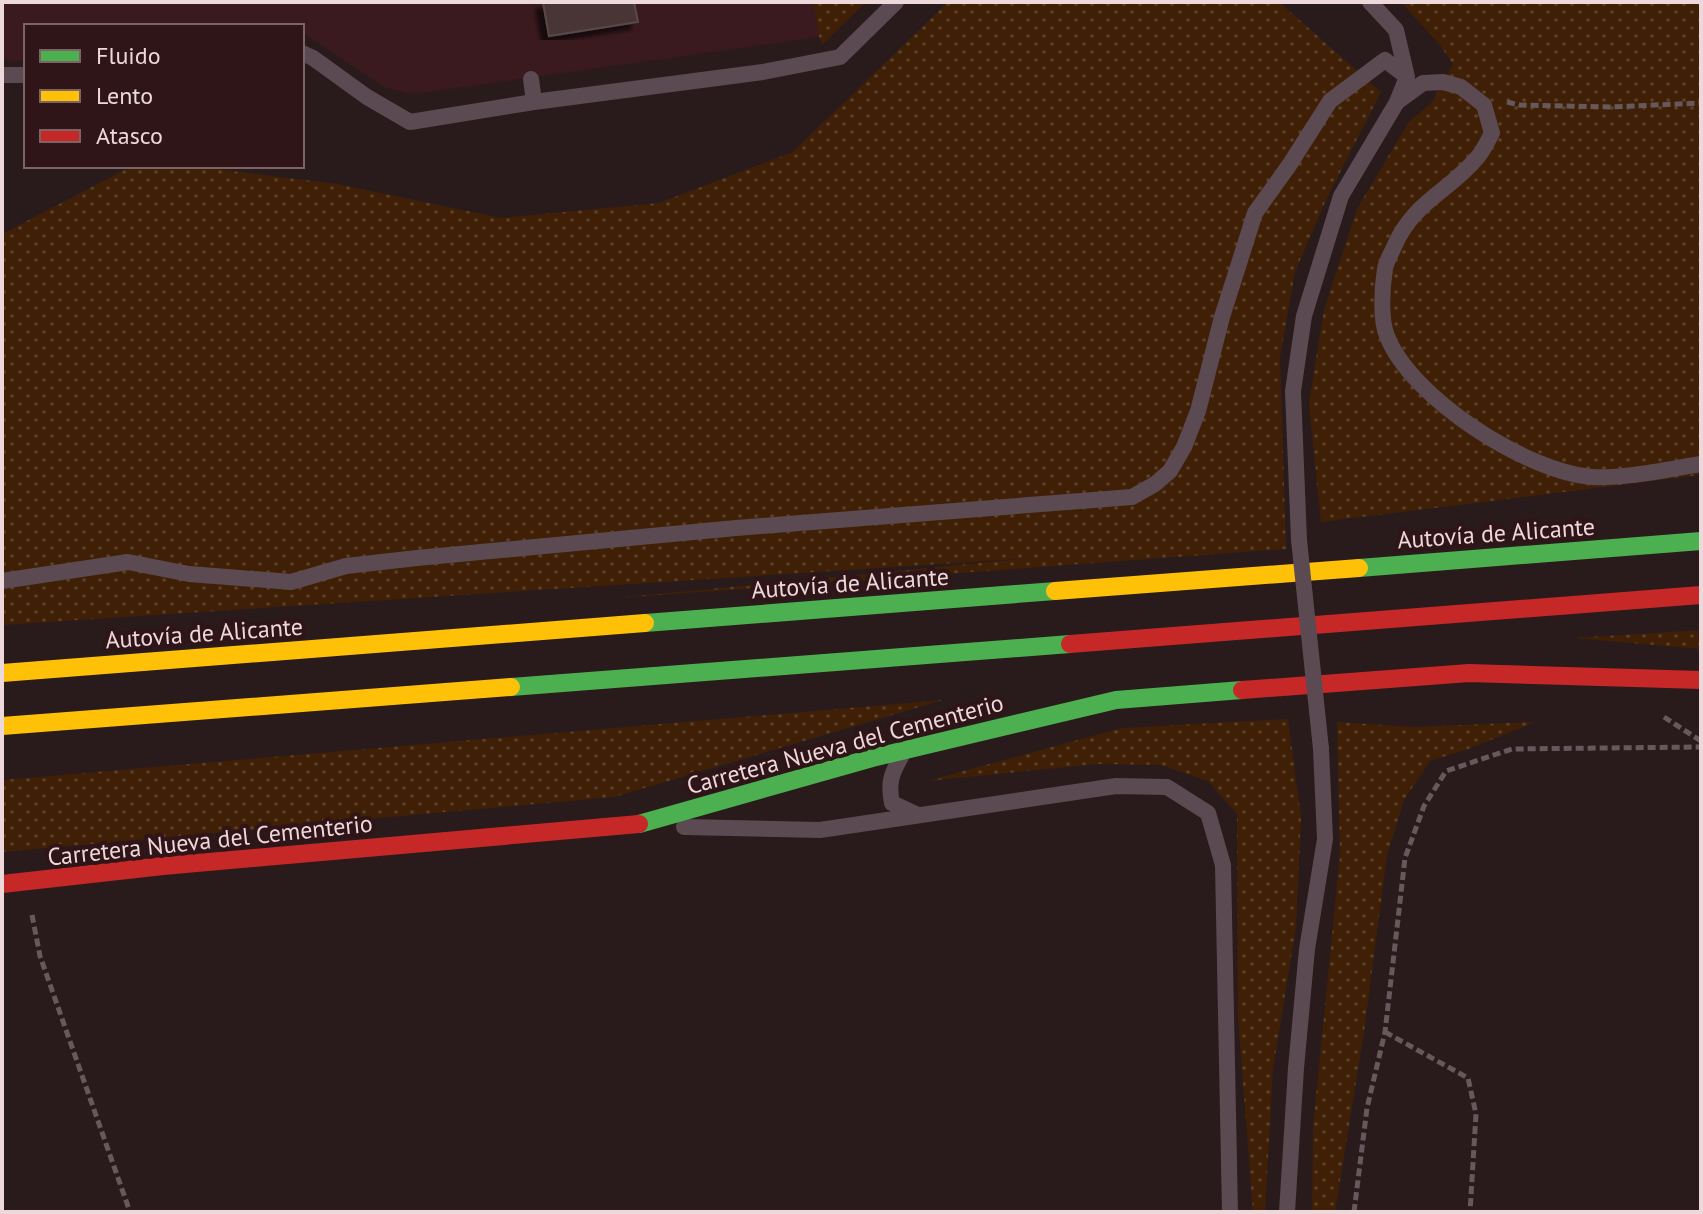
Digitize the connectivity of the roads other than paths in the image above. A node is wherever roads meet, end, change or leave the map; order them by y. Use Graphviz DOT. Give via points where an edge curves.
graph roads {
  1 [pos="896,2"];
  2 [pos="1370,2"];
  3 [pos="304,54"];
  4 [pos="2,75"];
  5 [pos="24,75"];
  6 [pos="1407,77"];
  7 [pos="531,79"];
  8 [pos="534,102"];
  9 [pos="1397,102"];
  10 [pos="1701,464"];
  11 [pos="1701,541"];
  12 [pos="2,581"];
  13 [pos="1701,595"];
  14 [pos="2,673"];
  15 [pos="1701,680"];
  16 [pos="2,726"];
  17 [pos="905,750"];
  18 [pos="919,815"];
  19 [pos="631,826"];
  20 [pos="2,884"];
  21 [pos="1230,1212"];
  22 [pos="1287,1212"];
  1 -- 8 [label="lane" via="840,57"];
  2 -- 6 [label="lane" via="1396,30"];
  3 -- 8 [label="lane" via="410,122"];
  4 -- 5 [label="lane"];
  6 -- 9 [label="lane"];
  6 -- 12 [label="lane" via="1385,60 1330,101 1255,213 1184,447 1170,471 1132,497 432,556 346,566 291,582 189,574 128,562"];
  7 -- 8 [label="lane"];
  9 -- 10 [label="lane" via="1423,83 1443,82 1468,91 1484,105 1492,133 1478,158 1402,227 1385,268 1386,334 1415,379 1472,427 1553,468 1592,477"];
  9 -- 22 [label="lane, bridge" via="1341,196 1304,316 1293,391 1299,540 1325,839 1307,949"];
  11 -- 14 [label="main road, Autovía de Alicante"];
  13 -- 16 [label="main road"];
  15 -- 17 [label="main road, Carretera Nueva del Cementerio" via="1469,673 1116,700"];
  17 -- 18 [label="lane" via="889,786 892,803"];
  17 -- 19 [label="main road, Carretera Nueva del Cementerio"];
  18 -- 19 [label="lane" via="820,830"];
  18 -- 21 [label="lane" via="1116,786 1167,787 1208,813 1223,865"];
  19 -- 20 [label="main road, Carretera Nueva del Cementerio"];
}
